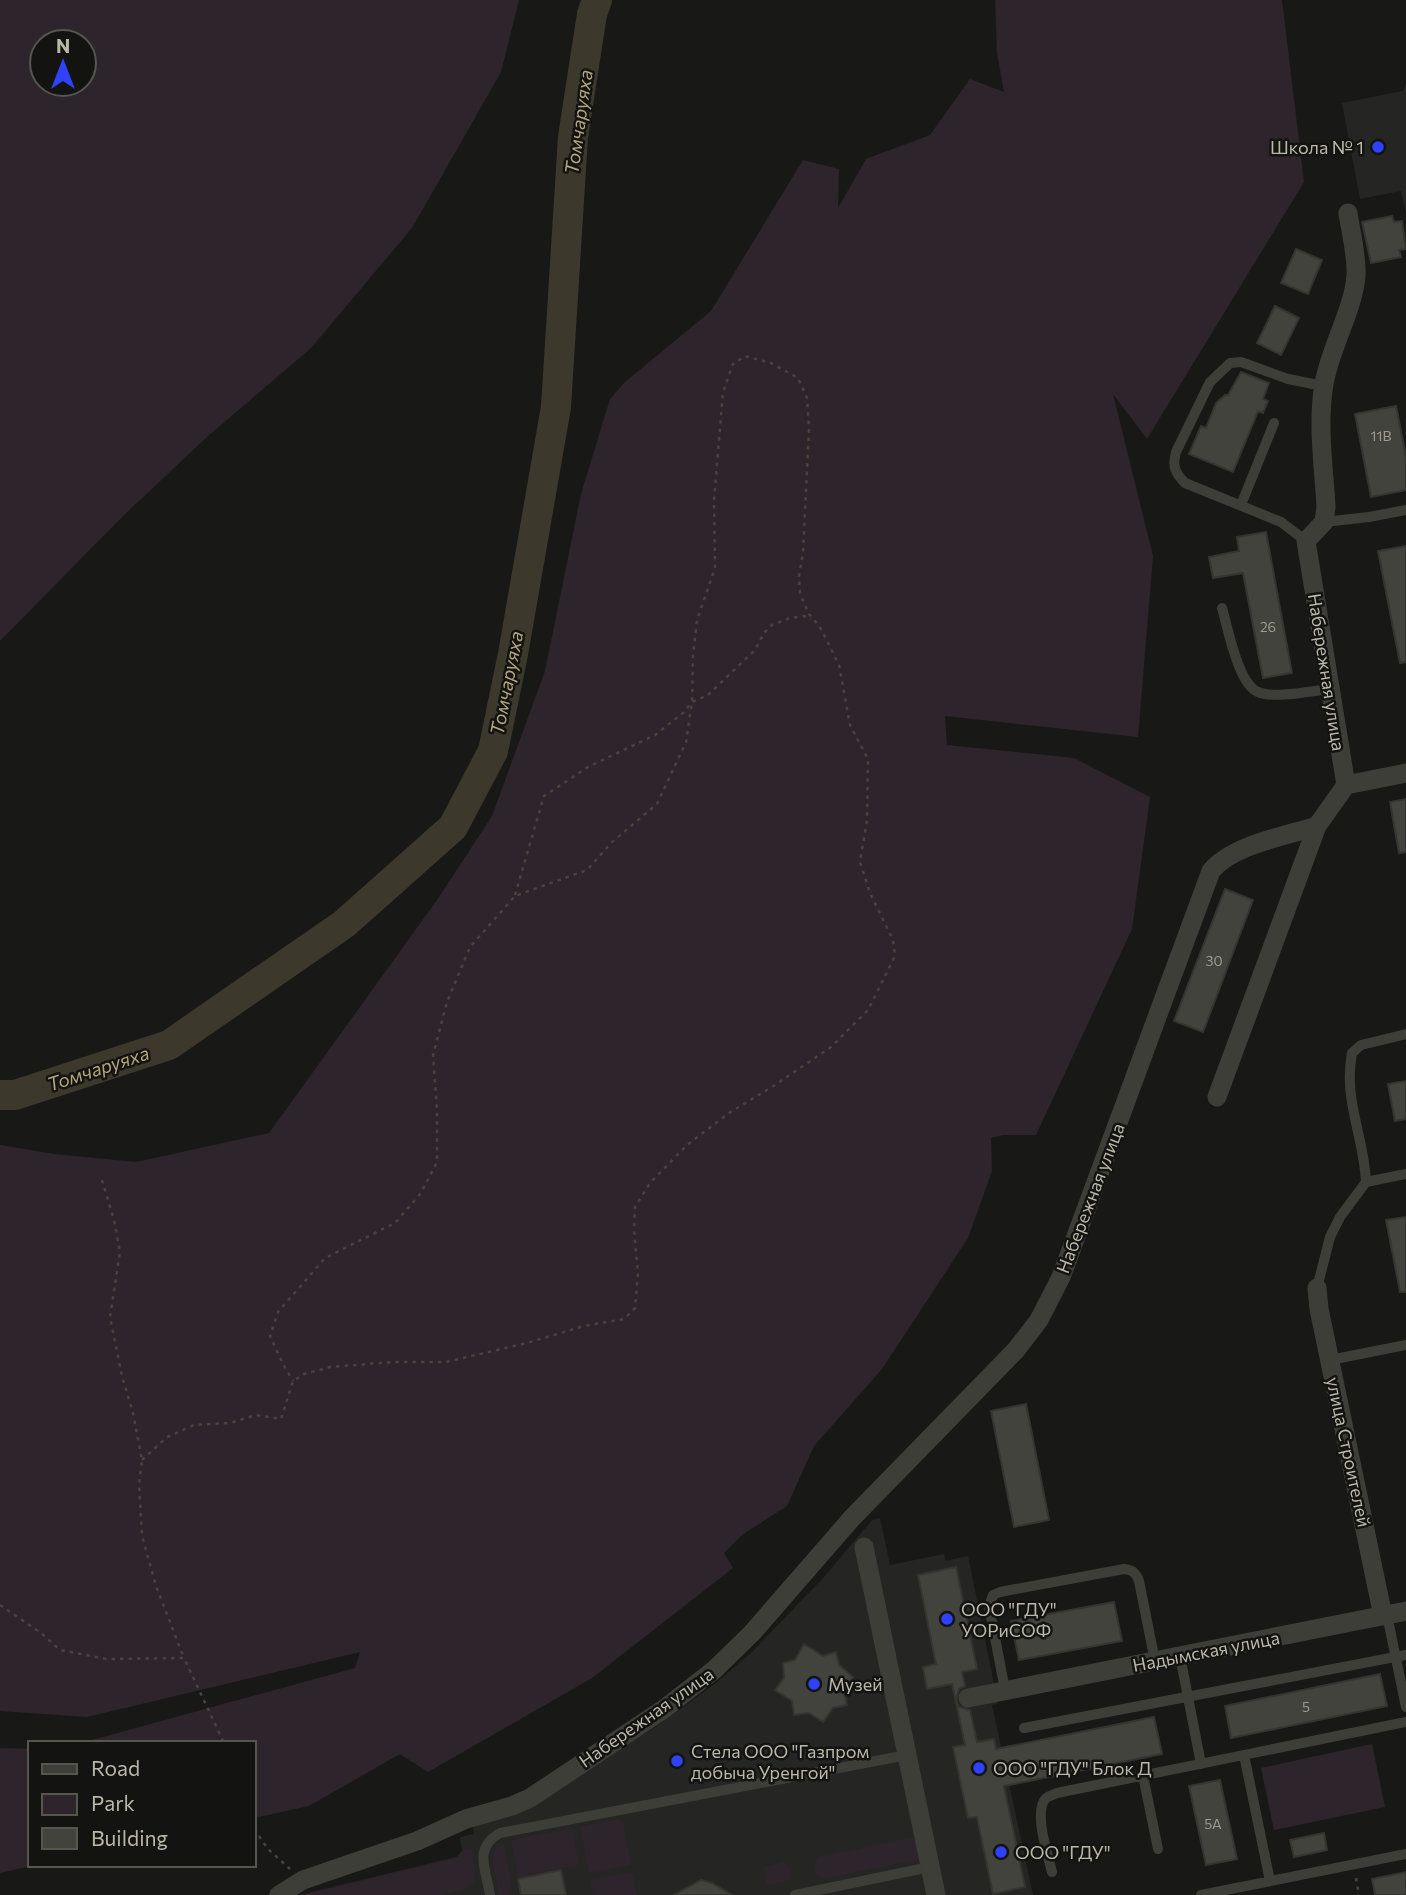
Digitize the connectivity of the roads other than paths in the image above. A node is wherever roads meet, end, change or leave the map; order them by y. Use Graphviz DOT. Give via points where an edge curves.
graph roads {
  1 [pos="1348,213"];
  2 [pos="1323,386"];
  3 [pos="1274,423"];
  4 [pos="1241,505"];
  5 [pos="1406,510"];
  6 [pos="1324,522"];
  7 [pos="1306,541"];
  8 [pos="1222,608"];
  9 [pos="1330,689"];
  10 [pos="1406,773"];
  11 [pos="1346,785"];
  12 [pos="1317,826"];
  13 [pos="1406,1034"];
  14 [pos="1217,1097"];
  15 [pos="1406,1174"];
  16 [pos="1366,1182"];
  17 [pos="1317,1288"];
  18 [pos="1406,1345"];
  19 [pos="1330,1360"];
  20 [pos="863,1547"];
  21 [pos="1392,1614"];
  22 [pos="1180,1656"];
  23 [pos="1401,1656"];
  24 [pos="1155,1661"];
  25 [pos="1005,1690"];
  26 [pos="1188,1697"];
  27 [pos="968,1698"];
  28 [pos="1406,1707"];
  29 [pos="1406,1722"];
  30 [pos="1024,1728"];
  31 [pos="907,1755"];
  32 [pos="1244,1755"];
  33 [pos="1201,1764"];
  34 [pos="1143,1776"];
  35 [pos="1158,1849"];
  36 [pos="1406,1854"];
  37 [pos="930,1867"];
  38 [pos="1052,1872"];
  39 [pos="1270,1881"];
  40 [pos="279,1895"];
  41 [pos="490,1895"];
  42 [pos="795,1895"];
  43 [pos="936,1895"];
  44 [pos="1200,1895"];
  1 -- 2 [label="street" via="1356,277"];
  2 -- 4 [label="lane" via="1241,362 1230,363 1210,382 1173,463 1185,483"];
  2 -- 6 [label="street"];
  3 -- 4 [label="lane"];
  4 -- 7 [label="lane" via="1281,522"];
  5 -- 6 [label="lane"];
  6 -- 7 [label="street"];
  7 -- 9 [label="street, Набережная улица"];
  8 -- 9 [label="lane" via="1242,676 1250,687 1273,695"];
  9 -- 11 [label="street, Набережная улица"];
  10 -- 11 [label="street"];
  11 -- 12 [label="street"];
  12 -- 14 [label="street"];
  12 -- 40 [label="street, Набережная улица" via="1233,853 1211,871 1060,1277 1039,1320 1016,1350 852,1518 752,1633 664,1709 530,1798 303,1880"];
  13 -- 16 [label="lane" via="1361,1045 1352,1053 1350,1097"];
  15 -- 16 [label="lane"];
  16 -- 17 [label="lane" via="1330,1237"];
  17 -- 19 [label="street, улица Строителей"];
  18 -- 19 [label="lane"];
  19 -- 21 [label="street, улица Строителей"];
  20 -- 31 [label="street"];
  21 -- 22 [label="street, Надымская улица"];
  21 -- 23 [label="lane"];
  22 -- 24 [label="street, Надымская улица"];
  22 -- 26 [label="lane"];
  23 -- 26 [label="lane"];
  23 -- 28 [label="lane"];
  24 -- 25 [label="street, Надымская улица"];
  24 -- 25 [label="lane" via="1139,1581 1132,1570 1000,1592 993,1595 989,1606"];
  25 -- 27 [label="street, Надымская улица"];
  26 -- 30 [label="lane"];
  26 -- 33 [label="lane"];
  29 -- 32 [label="lane"];
  31 -- 37 [label="street"];
  31 -- 41 [label="lane" via="500,1833 484,1846"];
  32 -- 33 [label="lane"];
  32 -- 39 [label="lane"];
  33 -- 34 [label="lane"];
  34 -- 35 [label="lane"];
  34 -- 38 [label="lane" via="1046,1798 1040,1816"];
  36 -- 39 [label="lane"];
  37 -- 42 [label="lane"];
  37 -- 43 [label="street"];
  39 -- 44 [label="lane"];
}
